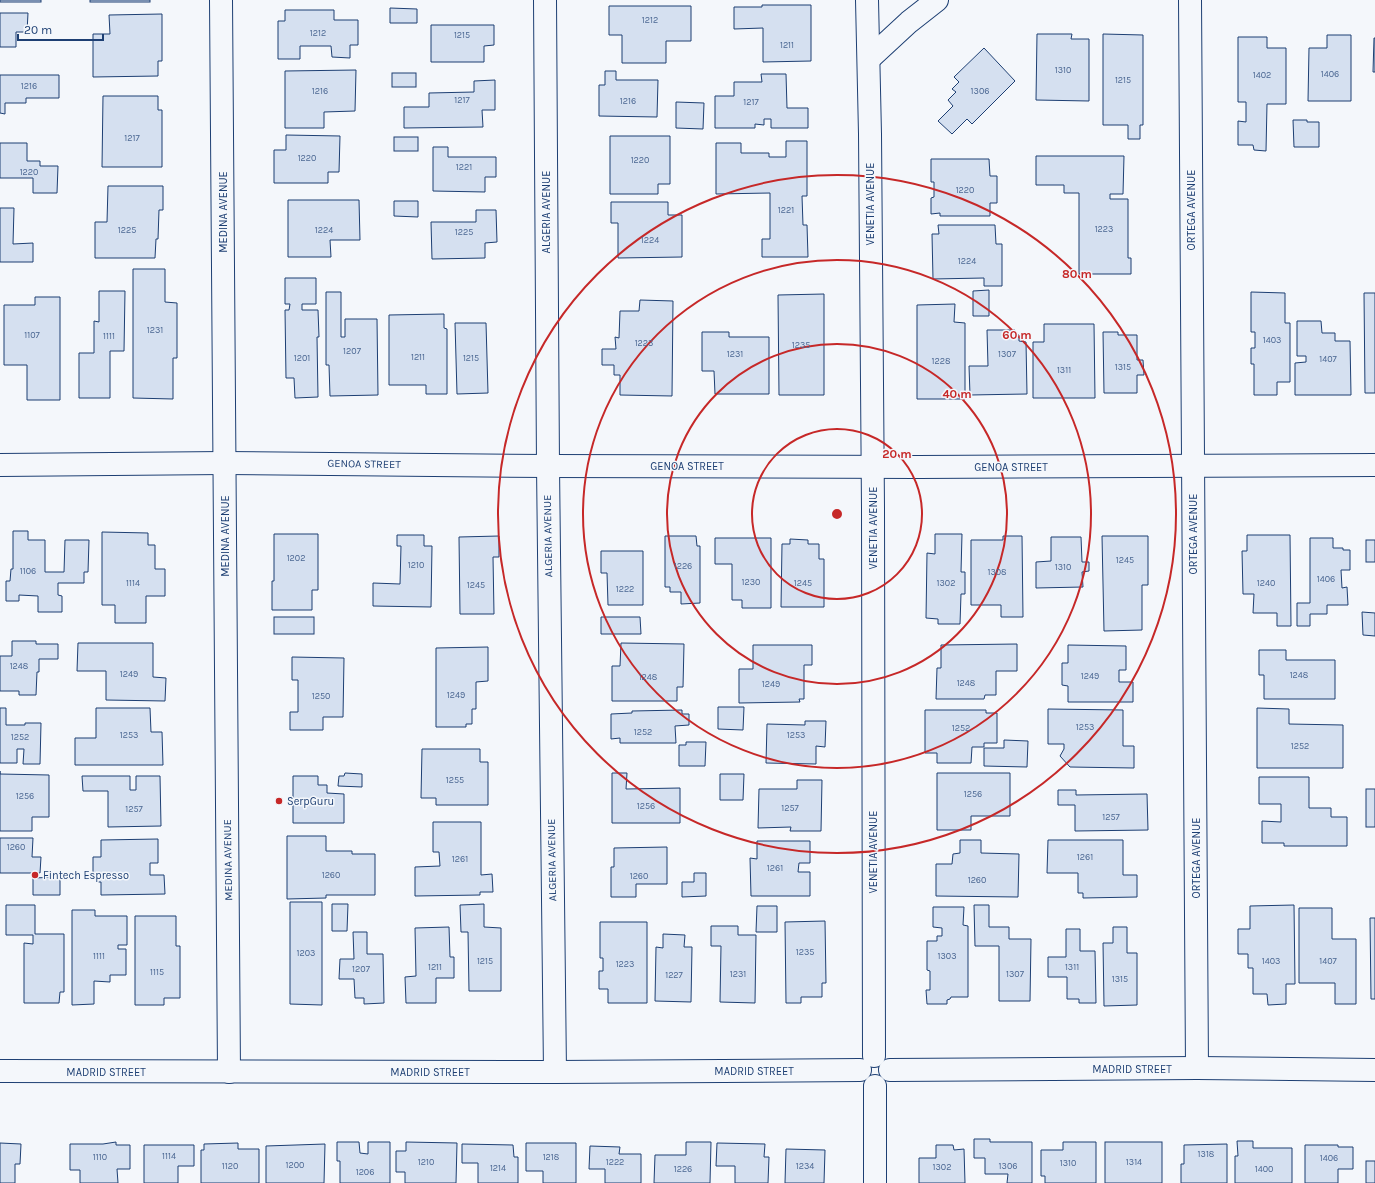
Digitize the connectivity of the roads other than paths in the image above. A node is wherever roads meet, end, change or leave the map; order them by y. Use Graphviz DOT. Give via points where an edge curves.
graph roads {
  1 [pos="221,0"];
  2 [pos="545,0"];
  3 [pos="867,0"];
  4 [pos="937,0"];
  5 [pos="1190,0"];
  6 [pos="869,59"];
  7 [pos="224,462"];
  8 [pos="0,465"];
  9 [pos="1193,465"];
  10 [pos="1375,465"];
  11 [pos="548,466"];
  12 [pos="872,467"];
  13 [pos="875,1066"];
  14 [pos="1197,1068"];
  15 [pos="1375,1070"];
  16 [pos="0,1071"];
  17 [pos="229,1072"];
  18 [pos="554,1072"];
  19 [pos="875,1183"];
  1 -- 7 [label="street, MEDINA AVENUE"];
  2 -- 11 [label="street, ALGERIA AVENUE"];
  3 -- 6 [label="street, VENETIA AVENUE"];
  4 -- 6 [label="street"];
  5 -- 9 [label="street, ORTEGA AVENUE"];
  6 -- 12 [label="street, VENETIA AVENUE"];
  7 -- 8 [label="street, GENOA STREET"];
  7 -- 11 [label="street, GENOA STREET"];
  7 -- 17 [label="street, MEDINA AVENUE"];
  9 -- 10 [label="street, GENOA STREET"];
  9 -- 12 [label="street, GENOA STREET"];
  9 -- 14 [label="street, ORTEGA AVENUE"];
  11 -- 12 [label="street, GENOA STREET"];
  11 -- 18 [label="street, ALGERIA AVENUE"];
  12 -- 13 [label="street, VENETIA AVENUE"];
  13 -- 14 [label="street, MADRID STREET"];
  13 -- 18 [label="street, MADRID STREET"];
  13 -- 19 [label="street" via="861,1077 867,1084 875,1086"];
  14 -- 15 [label="street, MADRID STREET"];
  16 -- 17 [label="street, MADRID STREET"];
  17 -- 18 [label="street, MADRID STREET"];
}
